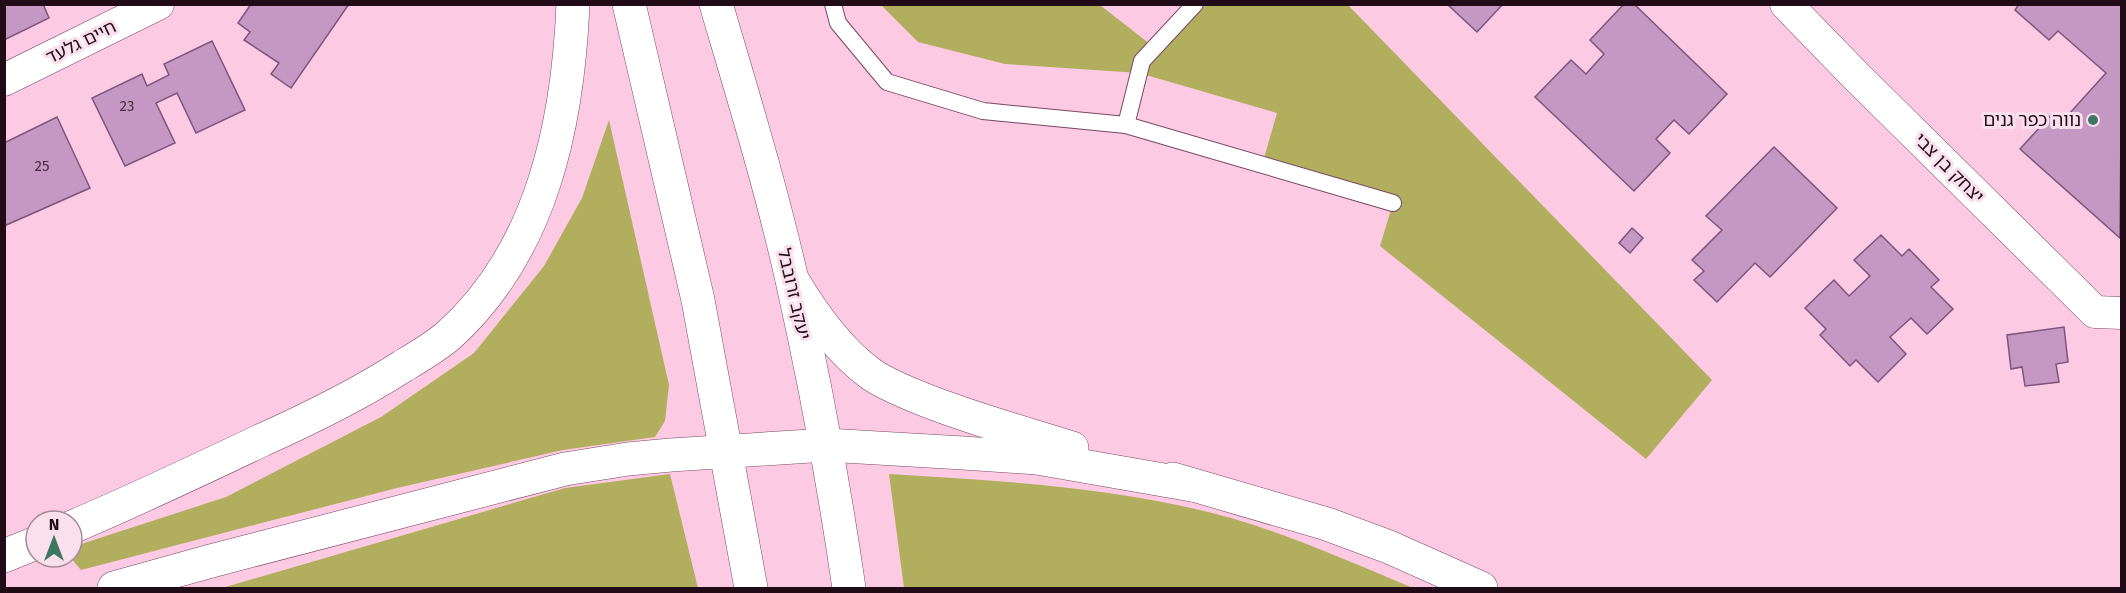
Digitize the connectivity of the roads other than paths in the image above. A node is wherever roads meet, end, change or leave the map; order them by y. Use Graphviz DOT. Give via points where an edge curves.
graph roads {
  1 [pos="158,4"];
  2 [pos="573,4"];
  3 [pos="630,4"];
  4 [pos="716,4"];
  5 [pos="833,4"];
  6 [pos="1195,4"];
  7 [pos="1786,4"];
  8 [pos="4,80"];
  9 [pos="1126,124"];
  10 [pos="1393,203"];
  11 [pos="792,279"];
  12 [pos="2121,313"];
  13 [pos="826,445"];
  14 [pos="725,450"];
  15 [pos="1192,485"];
  16 [pos="84,522"];
  17 [pos="24,548"];
  18 [pos="4,556"];
  19 [pos="114,588"];
  20 [pos="751,588"];
  21 [pos="849,588"];
  22 [pos="1482,588"];
  1 -- 8 [label="street, חיים גלעד"];
  2 -- 16 [label="main road" via="567,87 548,173 532,219 508,264 477,306 447,337 369,388"];
  3 -- 14 [label="main road" via="698,300"];
  4 -- 11 [label="main road, יעקב זרובבל"];
  5 -- 9 [label="lane" via="838,23 887,82 983,111"];
  6 -- 9 [label="lane" via="1142,61"];
  7 -- 12 [label="street, יצחק בן צבי" via="2095,312"];
  9 -- 10 [label="lane"];
  11 -- 13 [label="main road, יעקב זרובבל"];
  11 -- 15 [label="main road" via="808,306 849,354 871,374 894,387 940,406"];
  13 -- 14 [label="main road"];
  13 -- 15 [label="main road" via="1037,458"];
  13 -- 21 [label="main road, יעקב זרובבל"];
  14 -- 19 [label="main road" via="565,469"];
  14 -- 20 [label="main road"];
  15 -- 22 [label="main road" via="1327,524"];
  17 -- 18 [label="main road"];
}
